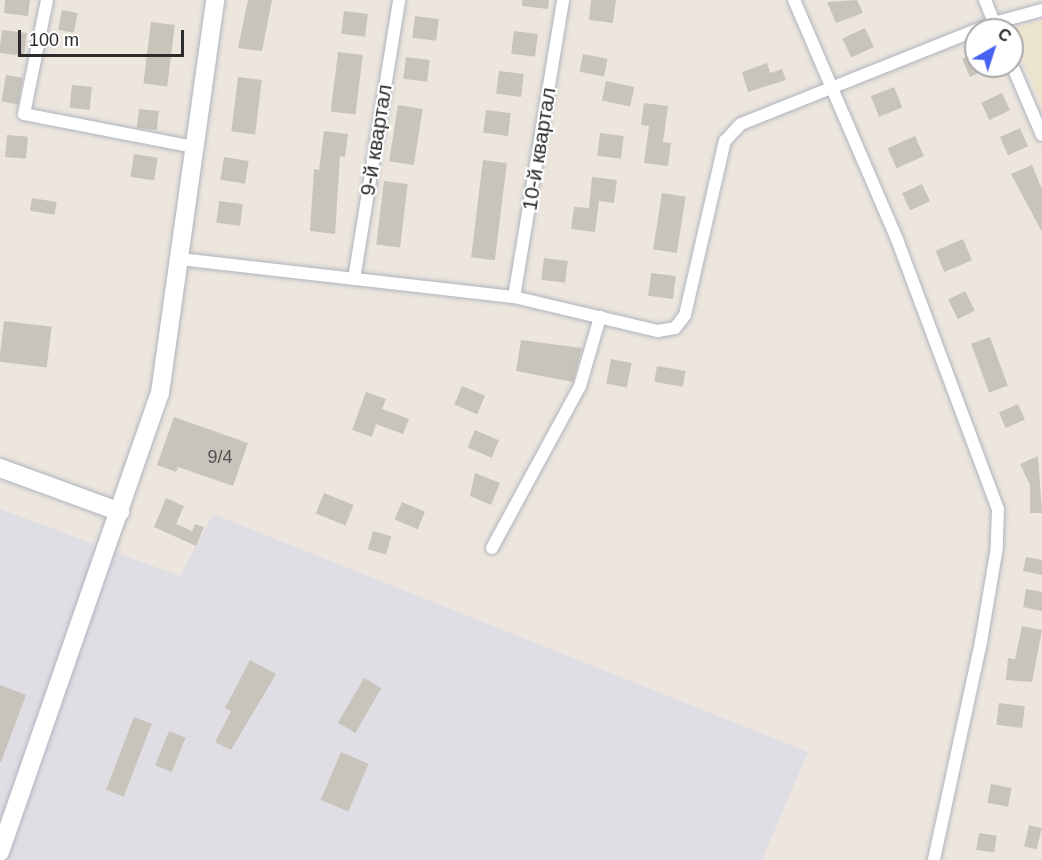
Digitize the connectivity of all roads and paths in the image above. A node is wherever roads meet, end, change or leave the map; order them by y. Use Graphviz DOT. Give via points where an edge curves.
graph roads {
  1 [pos="47,0"];
  2 [pos="215,0"];
  3 [pos="399,0"];
  4 [pos="563,0"];
  5 [pos="794,0"];
  6 [pos="985,0"];
  7 [pos="1042,10"];
  8 [pos="993,18"];
  9 [pos="1019,18"];
  10 [pos="964,38"];
  11 [pos="1018,78"];
  12 [pos="829,87"];
  13 [pos="1042,135"];
  14 [pos="194,147"];
  15 [pos="179,259"];
  16 [pos="354,279"];
  17 [pos="514,297"];
  18 [pos="600,317"];
  19 [pos="0,468"];
  20 [pos="120,512"];
  21 [pos="492,548"];
  22 [pos="0,852"];
  23 [pos="934,860"];
  1 -- 14 [label="street" via="24,114 30,119"];
  2 -- 14 [label="street"];
  3 -- 16 [label="street, 9-й квартал"];
  4 -- 17 [label="street, 10-й квартал"];
  5 -- 12 [label="street"];
  6 -- 8 [label="street"];
  7 -- 9 [label="street"];
  10 -- 12 [label="street"];
  11 -- 13 [label="street"];
  12 -- 18 [label="street" via="741,124 725,141 685,315 675,328 658,331"];
  12 -- 23 [label="street" via="898,242 998,509 997,547 981,642"];
  14 -- 15 [label="street"];
  15 -- 16 [label="street"];
  15 -- 20 [label="street" via="160,393"];
  16 -- 17 [label="street"];
  17 -- 18 [label="street"];
  18 -- 21 [label="street" via="580,386"];
  19 -- 20 [label="street"];
  20 -- 22 [label="street"];
}
